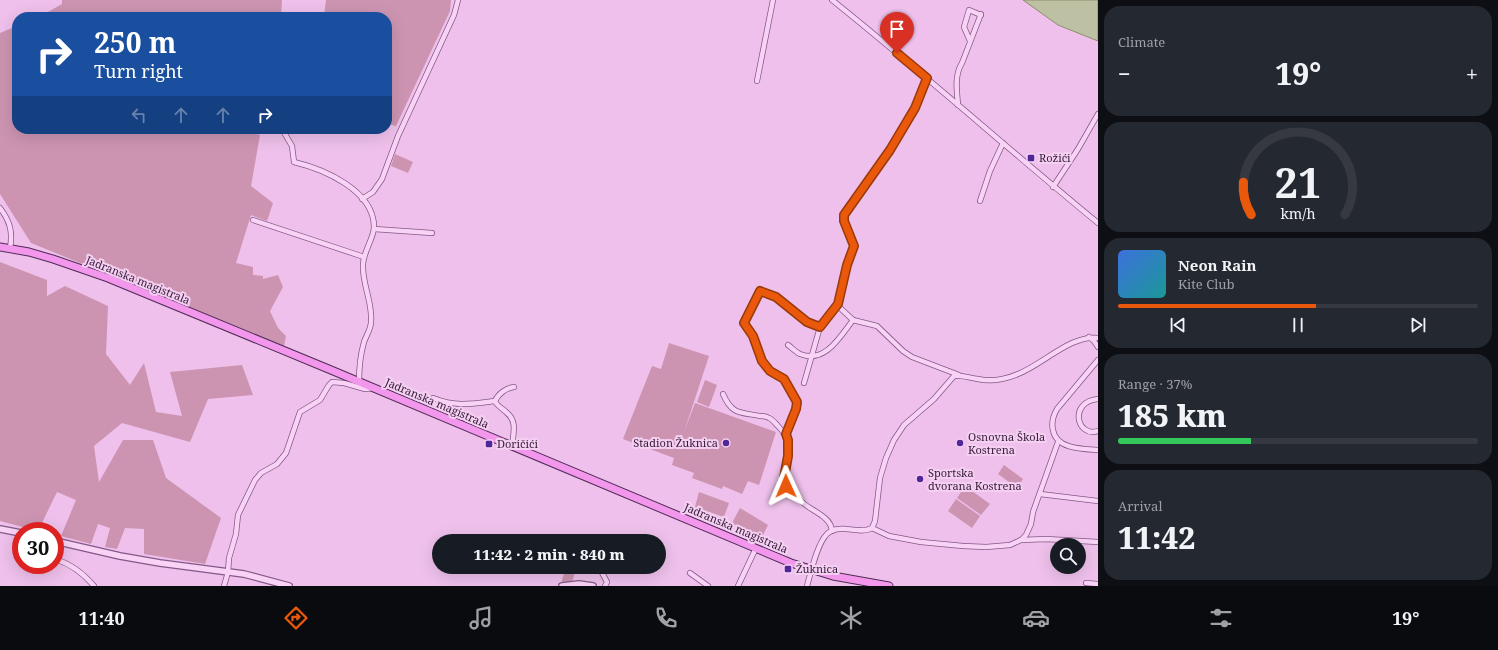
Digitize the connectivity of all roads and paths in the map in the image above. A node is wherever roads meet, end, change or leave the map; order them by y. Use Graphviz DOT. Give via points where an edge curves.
graph roads {
  1 [pos="458,0"];
  2 [pos="773,0"];
  3 [pos="832,0"];
  4 [pos="970,40"];
  5 [pos="927,78"];
  6 [pos="756,81"];
  7 [pos="958,105"];
  8 [pos="1098,114"];
  9 [pos="285,134"];
  10 [pos="1002,143"];
  11 [pos="1053,186"];
  12 [pos="362,199"];
  13 [pos="980,201"];
  14 [pos="0,208"];
  15 [pos="253,220"];
  16 [pos="1098,223"];
  17 [pos="374,229"];
  18 [pos="432,233"];
  19 [pos="0,246"];
  20 [pos="10,248"];
  21 [pos="364,257"];
  22 [pos="837,305"];
  23 [pos="853,320"];
  24 [pos="820,327"];
  25 [pos="1089,338"];
  26 [pos="1098,338"];
  27 [pos="788,345"];
  28 [pos="1098,347"];
  29 [pos="811,357"];
  30 [pos="1098,360"];
  31 [pos="960,375"];
  32 [pos="359,382"];
  33 [pos="804,384"];
  34 [pos="514,387"];
  35 [pos="373,388"];
  36 [pos="723,394"];
  37 [pos="433,398"];
  38 [pos="1098,399"];
  39 [pos="495,401"];
  40 [pos="1098,430"];
  41 [pos="785,436"];
  42 [pos="1058,442"];
  43 [pos="512,446"];
  44 [pos="1098,450"];
  45 [pos="1040,494"];
  46 [pos="1098,501"];
  47 [pos="872,528"];
  48 [pos="0,529"];
  49 [pos="12,531"];
  50 [pos="832,531"];
  51 [pos="1021,540"];
  52 [pos="1098,542"];
  53 [pos="64,543"];
  54 [pos="756,548"];
  55 [pos="64,563"];
  56 [pos="811,570"];
  57 [pos="228,572"];
  58 [pos="690,573"];
  59 [pos="603,574"];
  60 [pos="1086,583"];
  61 [pos="1098,584"];
  62 [pos="279,585"];
  63 [pos="94,586"];
  64 [pos="224,586"];
  65 [pos="289,586"];
  66 [pos="562,586"];
  67 [pos="593,586"];
  68 [pos="605,586"];
  69 [pos="708,586"];
  70 [pos="738,586"];
  71 [pos="806,586"];
  72 [pos="889,586"];
  1 -- 12 [label="street" via="454,15 398,136 382,179 373,192"];
  2 -- 6 [label="street"];
  3 -- 5 [label="street"];
  4 -- 4 [label="street" via="981,14 969,10 964,27"];
  4 -- 7 [label="street" via="958,70"];
  5 -- 7 [label="street"];
  5 -- 22 [label="street" via="915,108 890,150 844,215 854,246"];
  7 -- 10 [label="street"];
  8 -- 11 [label="street"];
  9 -- 12 [label="street" via="292,146 294,162 338,178"];
  10 -- 11 [label="street"];
  10 -- 13 [label="street"];
  11 -- 16 [label="street"];
  12 -- 17 [label="street" via="370,210"];
  14 -- 20 [label="street" via="11,228"];
  15 -- 21 [label="street"];
  17 -- 18 [label="street"];
  17 -- 21 [label="street"];
  19 -- 20 [label="main road, Jadranska magistrala"];
  20 -- 32 [label="main road, Jadranska magistrala" via="54,259 108,278"];
  21 -- 32 [label="street" via="363,279 371,323 360,357"];
  22 -- 23 [label="street"];
  22 -- 24 [label="street"];
  23 -- 29 [label="street" via="831,349"];
  23 -- 31 [label="street" via="877,326 912,357"];
  24 -- 29 [label="street"];
  24 -- 41 [label="street" via="807,322 776,297 760,291 744,323 753,336 762,361 770,371 784,379 797,402"];
  25 -- 26 [label="street"];
  25 -- 28 [label="street"];
  25 -- 31 [label="street" via="1074,342 1032,367 1011,376 990,380"];
  27 -- 29 [label="street" via="799,354"];
  29 -- 33 [label="street"];
  30 -- 42 [label="street" via="1054,415 1052,424"];
  31 -- 47 [label="street" via="954,376 934,399 904,425 894,440 880,478"];
  32 -- 35 [label="main road, Jadranska magistrala"];
  34 -- 39 [label="street" via="506,389"];
  35 -- 43 [label="main road, Jadranska magistrala"];
  35 -- 57 [label="street" via="365,389 332,382 320,400 300,412 286,452 277,464 260,473 238,515"];
  36 -- 41 [label="street" via="735,411 768,418"];
  37 -- 39 [label="street" via="463,405"];
  38 -- 40 [label="street" via="1089,400 1078,413 1082,426 1088,431"];
  39 -- 43 [label="street" via="512,419"];
  41 -- 50 [label="street" via="788,440 784,478 786,486 802,502 828,520"];
  42 -- 44 [label="street"];
  42 -- 45 [label="street"];
  43 -- 54 [label="main road, Jadranska magistrala"];
  45 -- 46 [label="street"];
  45 -- 51 [label="street" via="1029,530"];
  47 -- 50 [label="street" via="842,528"];
  47 -- 51 [label="street" via="889,536 963,546 1010,545"];
  48 -- 49 [label="street"];
  50 -- 56 [label="street" via="822,542"];
  51 -- 52 [label="street"];
  53 -- 57 [label="street" via="139,560"];
  54 -- 56 [label="main road, Jadranska magistrala"];
  54 -- 70 [label="street"];
  55 -- 63 [label="street" via="76,568"];
  56 -- 71 [label="street"];
  56 -- 72 [label="main road, Jadranska magistrala" via="840,578"];
  57 -- 62 [label="street" via="244,574"];
  57 -- 64 [label="street"];
  58 -- 69 [label="street"];
  59 -- 68 [label="street" via="607,582"];
  60 -- 61 [label="street"];
  62 -- 65 [label="street"];
  66 -- 67 [label="street"];
}
